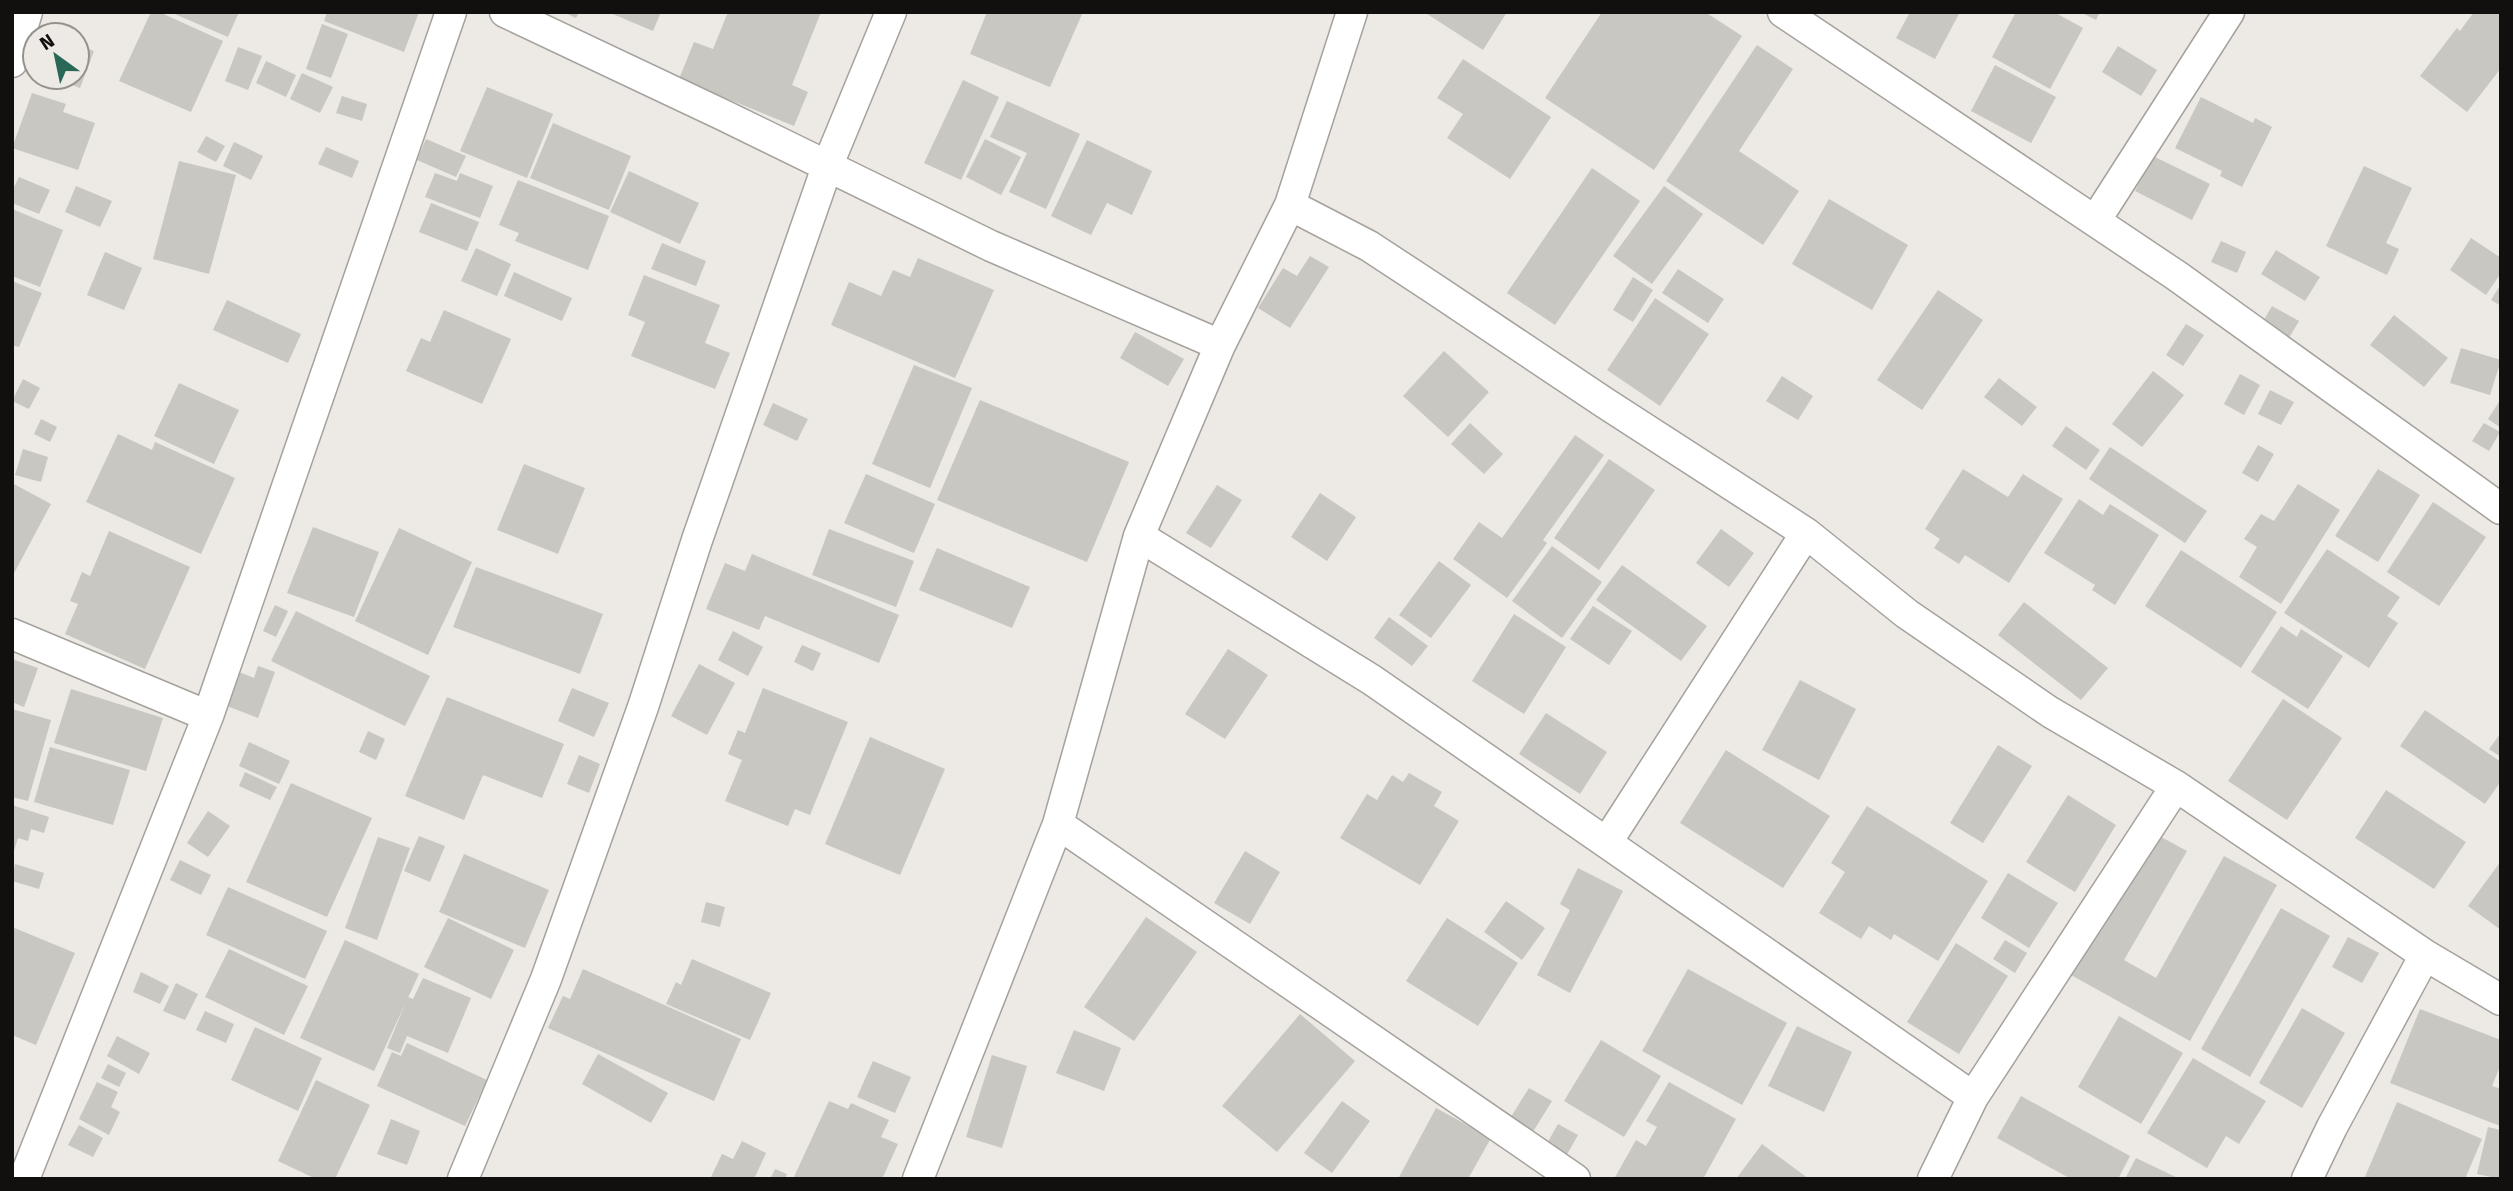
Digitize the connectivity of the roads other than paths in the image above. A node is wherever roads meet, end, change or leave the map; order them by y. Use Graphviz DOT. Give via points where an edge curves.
graph roads {
  1 [pos="27,12"];
  2 [pos="451,12"];
  3 [pos="505,12"];
  4 [pos="891,12"];
  5 [pos="1352,12"];
  6 [pos="1783,12"];
  7 [pos="2230,12"];
  8 [pos="12,62"];
  9 [pos="827,167"];
  10 [pos="1290,205"];
  11 [pos="2095,221"];
  12 [pos="1220,345"];
  13 [pos="2501,509"];
  14 [pos="1806,534"];
  15 [pos="1139,536"];
  16 [pos="12,634"];
  17 [pos="208,716"];
  18 [pos="2176,786"];
  19 [pos="1058,824"];
  20 [pos="1607,842"];
  21 [pos="2424,955"];
  22 [pos="2501,1000"];
  23 [pos="1973,1097"];
  24 [pos="24,1179"];
  25 [pos="463,1179"];
  26 [pos="918,1179"];
  27 [pos="1575,1179"];
  28 [pos="1933,1179"];
  29 [pos="2307,1179"];
  1 -- 8 [label="street"];
  2 -- 17 [label="street"];
  3 -- 9 [label="street"];
  4 -- 9 [label="street"];
  5 -- 10 [label="street"];
  6 -- 11 [label="street"];
  7 -- 11 [label="street"];
  9 -- 12 [label="street" via="991,246"];
  9 -- 25 [label="street" via="551,966"];
  10 -- 12 [label="street"];
  10 -- 14 [label="street" via="1369,246"];
  11 -- 13 [label="street"];
  12 -- 15 [label="street"];
  14 -- 18 [label="street" via="1907,614 2050,712"];
  14 -- 20 [label="street"];
  15 -- 19 [label="street"];
  15 -- 20 [label="street" via="1372,681"];
  16 -- 17 [label="street"];
  17 -- 24 [label="street"];
  18 -- 21 [label="street"];
  18 -- 23 [label="street"];
  19 -- 26 [label="street"];
  19 -- 27 [label="street"];
  20 -- 23 [label="street"];
  21 -- 22 [label="street"];
  21 -- 29 [label="street"];
  23 -- 28 [label="street"];
}
